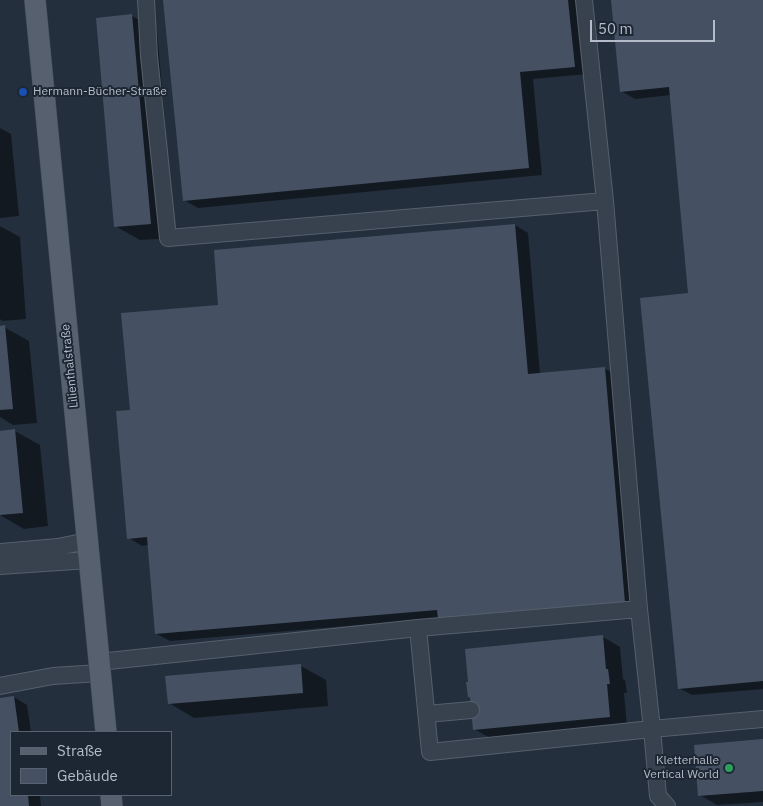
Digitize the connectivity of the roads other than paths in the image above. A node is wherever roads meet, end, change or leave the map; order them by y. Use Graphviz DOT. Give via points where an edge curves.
graph roads {
  1 [pos="35,0"];
  2 [pos="146,0"];
  3 [pos="584,0"];
  4 [pos="606,201"];
  5 [pos="88,551"];
  6 [pos="0,552"];
  7 [pos="0,566"];
  8 [pos="639,609"];
  9 [pos="418,628"];
  10 [pos="100,668"];
  11 [pos="0,686"];
  12 [pos="471,710"];
  13 [pos="426,714"];
  14 [pos="763,719"];
  15 [pos="652,729"];
  16 [pos="106,731"];
  17 [pos="667,806"];
  1 -- 5 [label="main road, Lilienthalstraße"];
  2 -- 4 [label="lane" via="168,238"];
  3 -- 4 [label="lane"];
  4 -- 8 [label="lane"];
  5 -- 6 [label="lane" via="58,547"];
  5 -- 7 [label="lane"];
  5 -- 10 [label="main road, Lilienthalstraße"];
  8 -- 9 [label="lane"];
  8 -- 15 [label="lane"];
  9 -- 10 [label="lane"];
  9 -- 13 [label="lane"];
  10 -- 11 [label="lane"];
  10 -- 16 [label="main road, Lilienthalstraße"];
  12 -- 13 [label="lane"];
  13 -- 15 [label="lane" via="430,752"];
  14 -- 15 [label="lane"];
  15 -- 17 [label="lane" via="658,796"];
}
